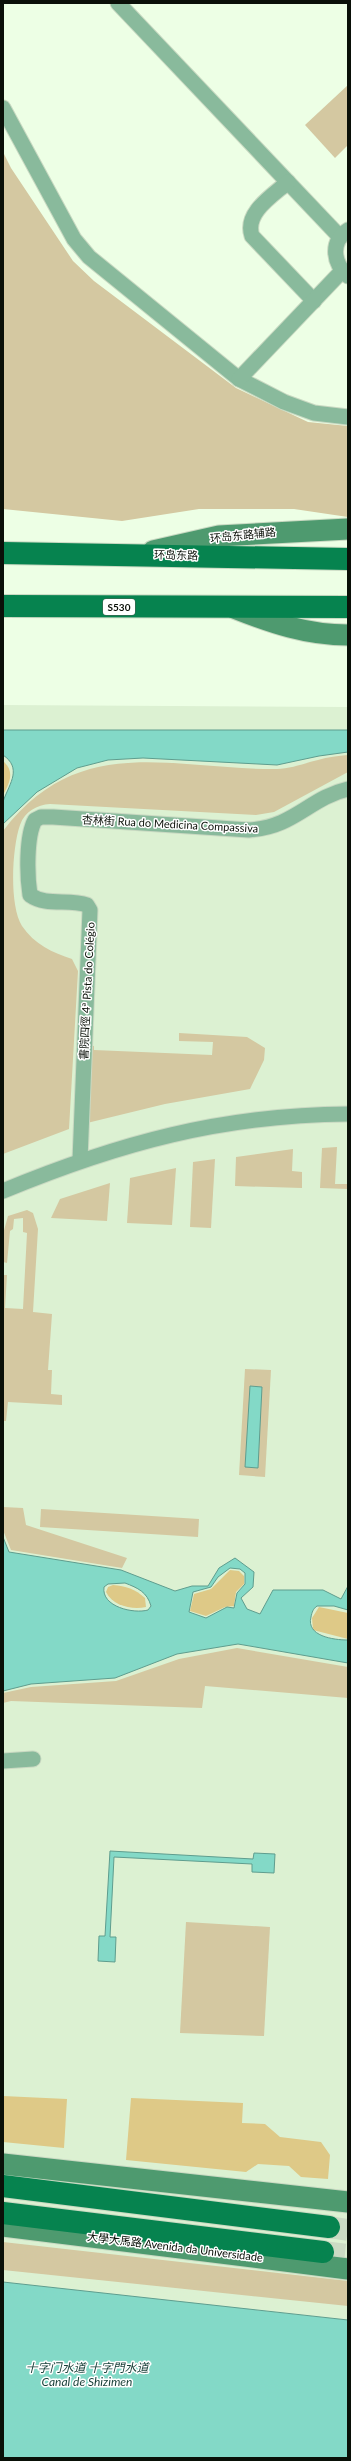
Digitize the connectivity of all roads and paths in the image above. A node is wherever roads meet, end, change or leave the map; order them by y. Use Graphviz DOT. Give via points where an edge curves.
graph roads {
  1 [pos="118,3"];
  2 [pos="3,108"];
  3 [pos="288,182"];
  4 [pos="344,233"];
  5 [pos="345,274"];
  6 [pos="314,301"];
  7 [pos="239,378"];
  8 [pos="348,418"];
  9 [pos="348,528"];
  10 [pos="139,554"];
  11 [pos="8,556"];
  12 [pos="348,559"];
  13 [pos="3,596"];
  14 [pos="13,606"];
  15 [pos="348,607"];
  16 [pos="234,608"];
  17 [pos="348,635"];
  18 [pos="348,789"];
  19 [pos="53,817"];
  20 [pos="348,1114"];
  21 [pos="80,1160"];
  22 [pos="3,1191"];
  23 [pos="33,1759"];
  24 [pos="3,1761"];
  25 [pos="3,2164"];
  26 [pos="3,2186"];
  27 [pos="348,2202"];
  28 [pos="3,2213"];
  29 [pos="3,2226"];
  30 [pos="329,2227"];
  31 [pos="323,2252"];
  32 [pos="348,2268"];
  1 -- 3 [label="street"];
  2 -- 7 [label="street" via="74,239 90,257"];
  3 -- 4 [label="street"];
  3 -- 6 [label="street" via="252,216 249,229 252,236"];
  4 -- 5 [label="street" via="335,254"];
  5 -- 6 [label="street"];
  6 -- 7 [label="street"];
  7 -- 8 [label="street" via="284,402 314,413"];
  9 -- 10 [label="main road, 环岛东路辅路" via="219,536"];
  10 -- 11 [label="main road, 环岛东路"];
  10 -- 12 [label="main road, 环岛东路"];
  13 -- 14 [label="main road"];
  14 -- 16 [label="main road, S530"];
  15 -- 16 [label="main road, S530"];
  16 -- 17 [label="main road" via="277,625 326,635"];
  18 -- 19 [label="street, 杏林街 Rua do Medicina Compassiva" via="334,792 292,819 266,828 249,830"];
  19 -- 21 [label="street, 書院四徑 4ª Pista do Colégio" via="41,817 35,820 32,826 28,879 30,895 40,901 81,902 90,910"];
  20 -- 21 [label="street" via="291,1116 215,1125 124,1146"];
  21 -- 22 [label="street"];
  23 -- 24 [label="street"];
  25 -- 27 [label="main road"];
  26 -- 30 [label="main road"];
  28 -- 31 [label="main road"];
  29 -- 32 [label="main road, 大學大馬路 Avenida da Universidade"];
}
